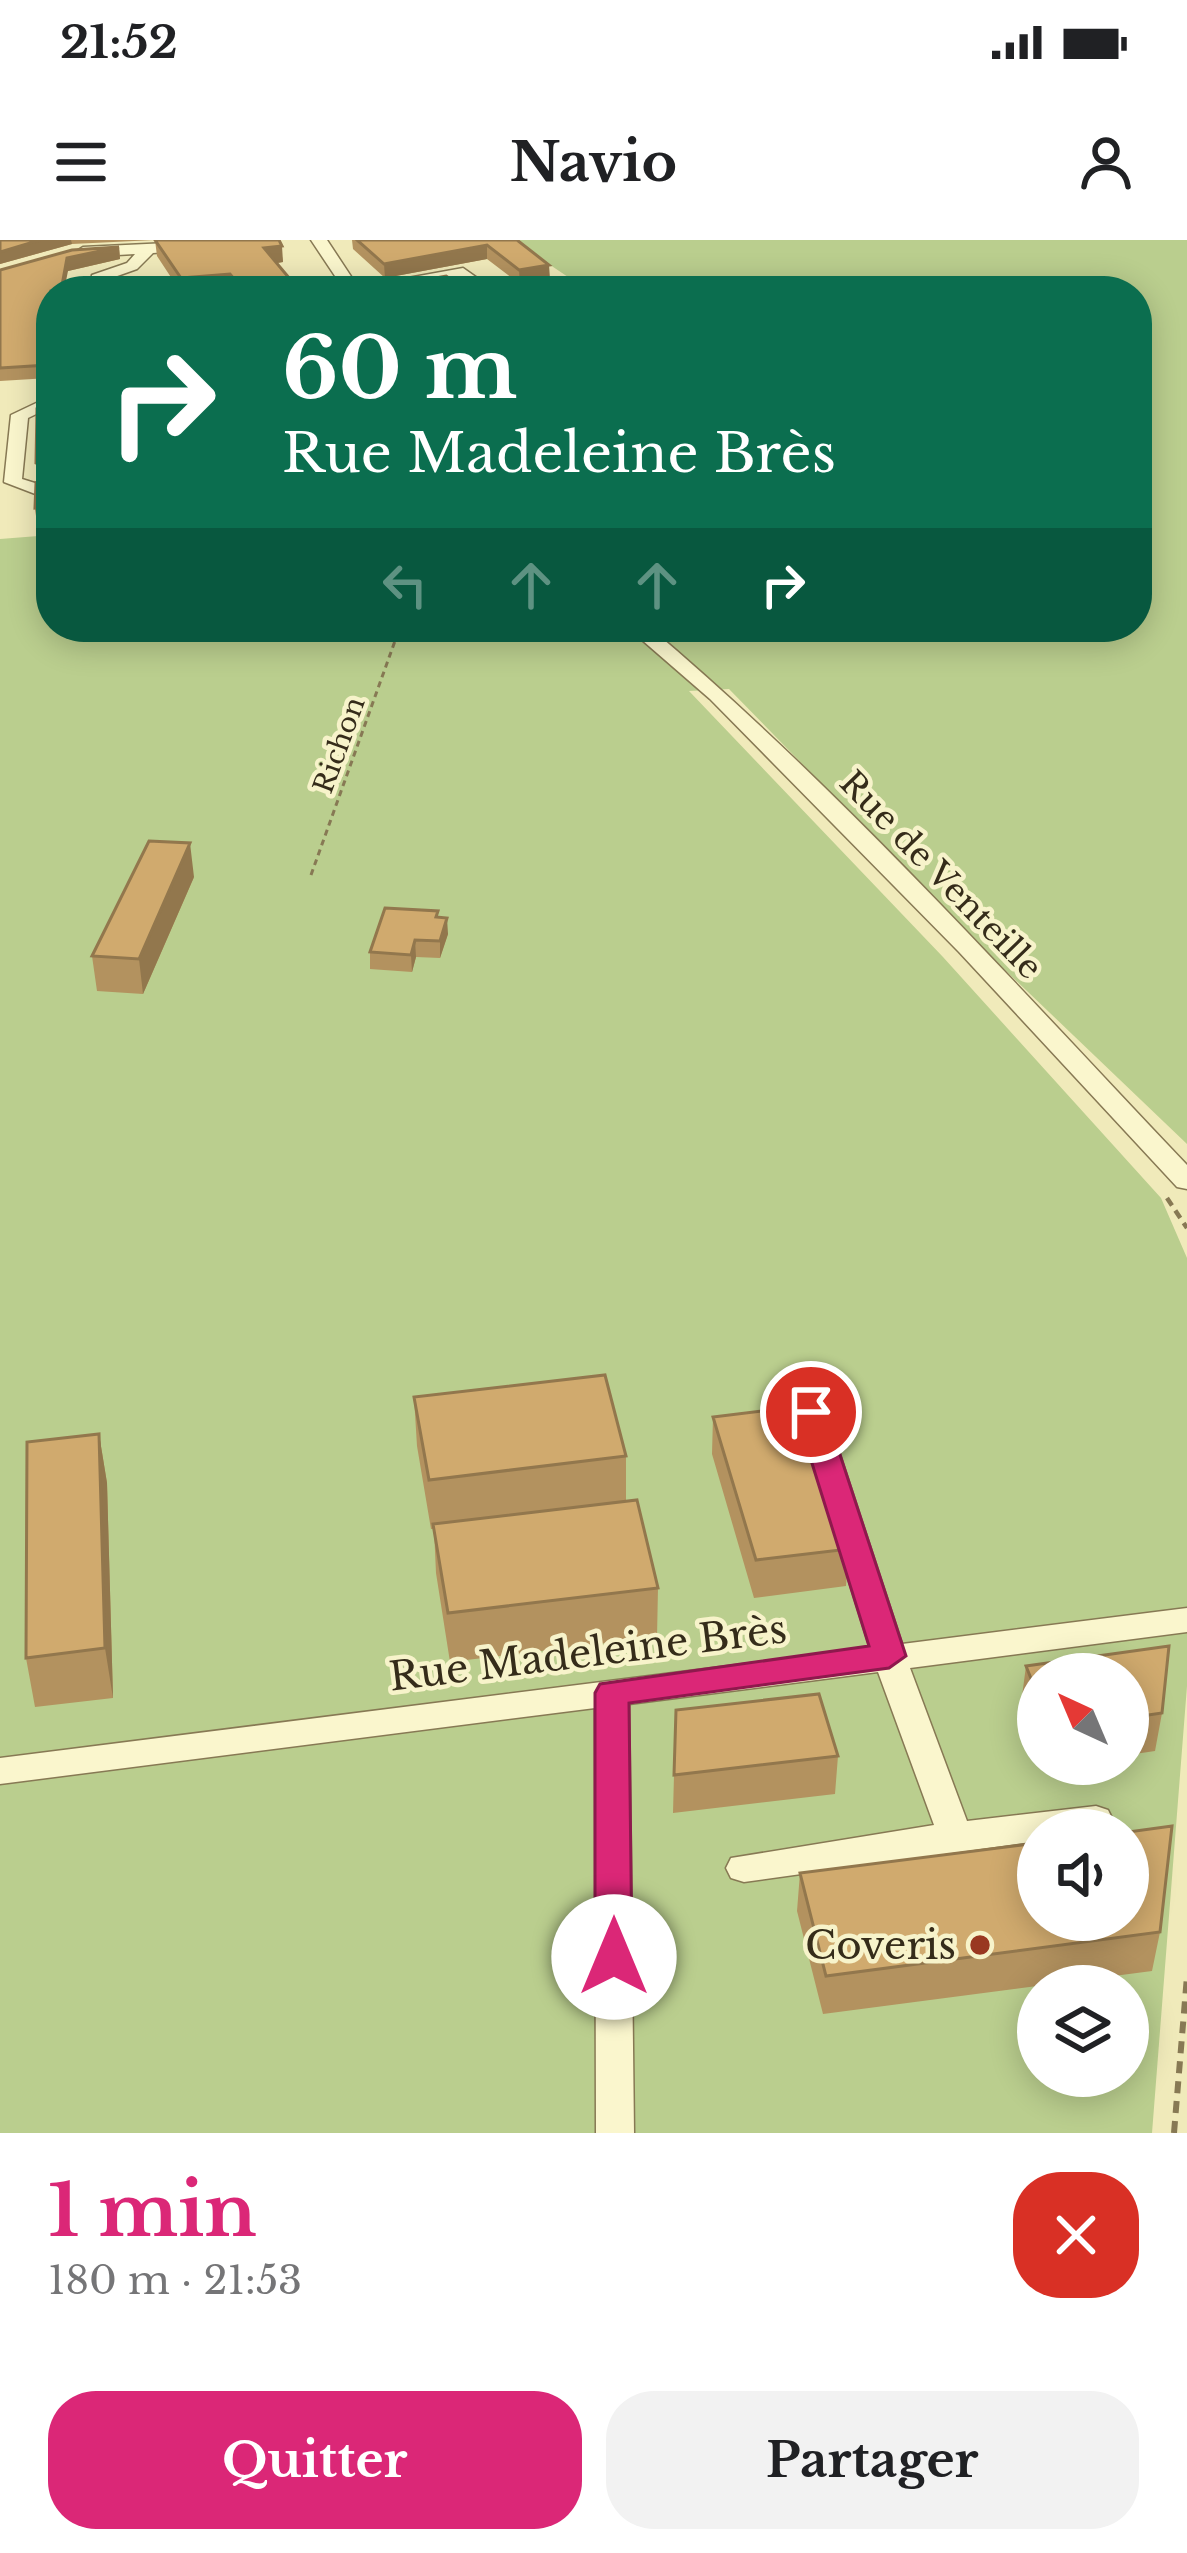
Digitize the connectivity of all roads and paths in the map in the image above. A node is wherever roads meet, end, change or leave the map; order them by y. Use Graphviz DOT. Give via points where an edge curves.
graph roads {
  1 [pos="319,240"];
  2 [pos="206,247"];
  3 [pos="148,250"];
  4 [pos="72,253"];
  5 [pos="104,276"];
  6 [pos="347,276"];
  7 [pos="36,408"];
  8 [pos="36,489"];
  9 [pos="395,642"];
  10 [pos="658,642"];
  11 [pos="311,875"];
  12 [pos="1187,1180"];
  13 [pos="811,1412"];
  14 [pos="1187,1620"];
  15 [pos="889,1656"];
  16 [pos="612,1693"];
  17 [pos="0,1771"];
  18 [pos="1017,1830"];
  19 [pos="955,1837"];
  20 [pos="744,1868"];
  21 [pos="1187,1976"];
  22 [pos="615,2133"];
  23 [pos="1174,2133"];
  1 -- 6 [label="street"];
  2 -- 3 [label="street"];
  3 -- 4 [label="street"];
  3 -- 5 [label="street"];
  7 -- 8 [label="street" via="20,415 13,482"];
  9 -- 11 [label="path, Richon"];
  10 -- 12 [label="street, Rue de Venteille"];
  13 -- 15 [label="street"];
  14 -- 15 [label="street, Rue Madeleine Brès"];
  15 -- 16 [label="street, Rue Madeleine Brès"];
  15 -- 19 [label="street"];
  16 -- 17 [label="street, Rue Madeleine Brès"];
  16 -- 22 [label="street"];
  18 -- 19 [label="street"];
  19 -- 20 [label="street"];
  21 -- 23 [label="path"];
}
